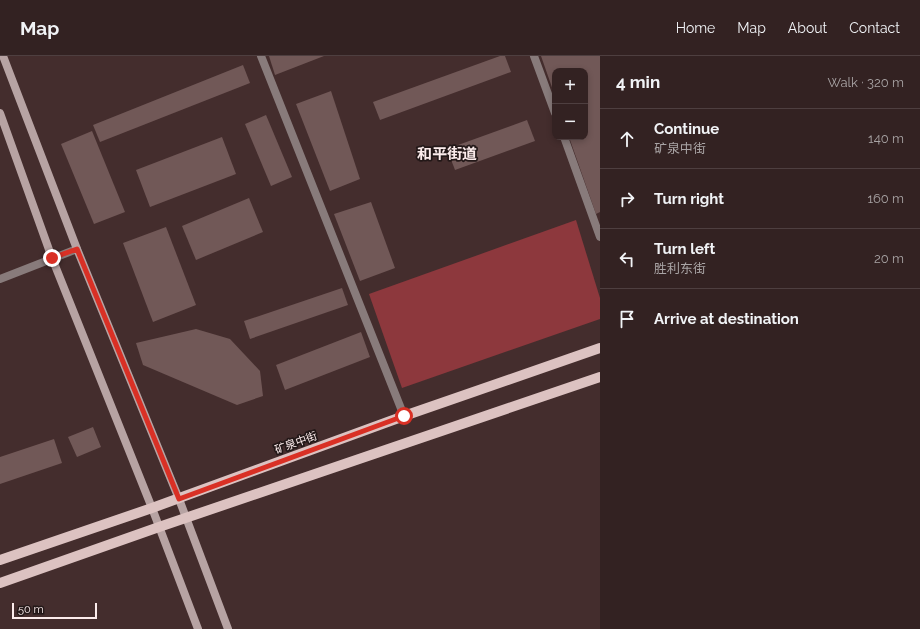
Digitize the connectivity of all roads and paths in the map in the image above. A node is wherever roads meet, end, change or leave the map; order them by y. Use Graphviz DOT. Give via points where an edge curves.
graph roads {
  1 [pos="3,56"];
  2 [pos="261,56"];
  3 [pos="534,56"];
  4 [pos="552,105"];
  5 [pos="0,113"];
  6 [pos="565,140"];
  7 [pos="600,238"];
  8 [pos="77,249"];
  9 [pos="52,258"];
  10 [pos="0,279"];
  11 [pos="600,348"];
  12 [pos="600,377"];
  13 [pos="404,416"];
  14 [pos="179,499"];
  15 [pos="152,508"];
  16 [pos="186,518"];
  17 [pos="159,527"];
  18 [pos="0,560"];
  19 [pos="0,583"];
  20 [pos="198,629"];
  21 [pos="228,629"];
  1 -- 8 [label="main road"];
  2 -- 13 [label="street"];
  3 -- 4 [label="street"];
  5 -- 9 [label="main road"];
  6 -- 7 [label="street"];
  8 -- 9 [label="street"];
  8 -- 14 [label="main road"];
  9 -- 10 [label="street"];
  9 -- 15 [label="main road"];
  11 -- 13 [label="main road, 矿泉中街"];
  12 -- 16 [label="main road"];
  13 -- 14 [label="main road, 矿泉中街"];
  14 -- 15 [label="main road, 矿泉中街"];
  14 -- 16 [label="main road"];
  15 -- 17 [label="main road"];
  15 -- 18 [label="main road, 矿泉中街"];
  16 -- 17 [label="main road"];
  16 -- 21 [label="main road"];
  17 -- 19 [label="main road"];
  17 -- 20 [label="main road"];
}
